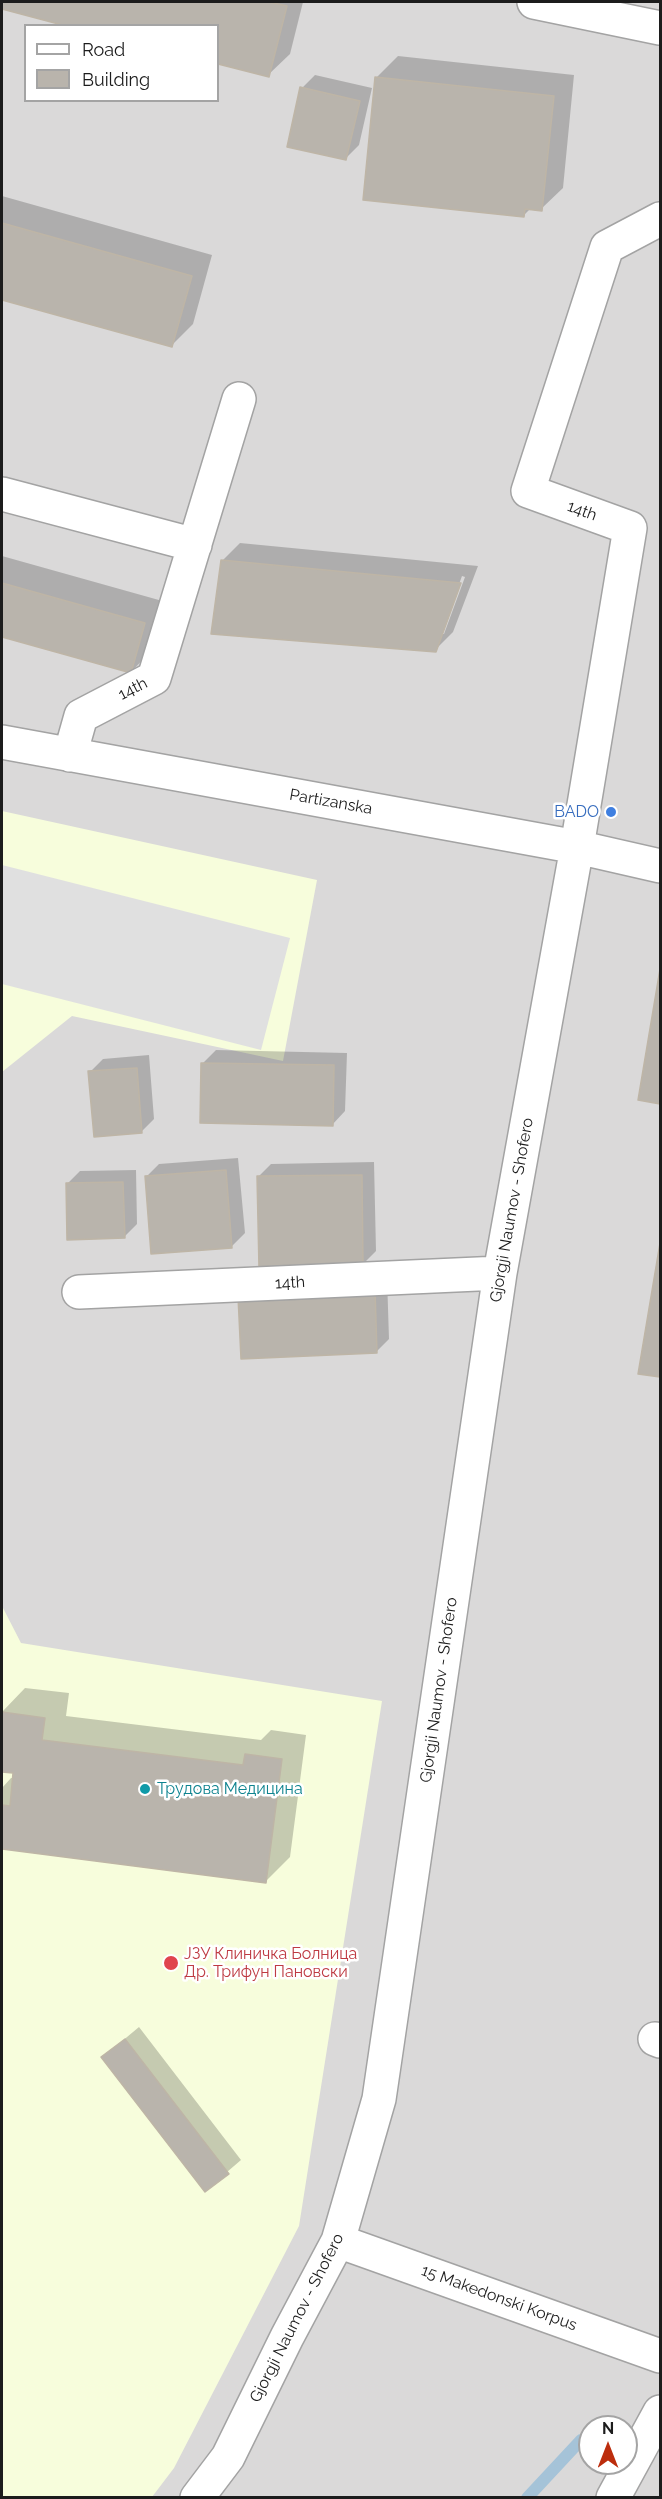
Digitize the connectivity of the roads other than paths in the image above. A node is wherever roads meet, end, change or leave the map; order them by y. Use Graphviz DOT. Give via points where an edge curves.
graph roads {
  1 [pos="534,2"];
  2 [pos="660,27"];
  3 [pos="660,219"];
  4 [pos="239,399"];
  5 [pos="2,494"];
  6 [pos="195,545"];
  7 [pos="2,742"];
  8 [pos="70,755"];
  9 [pos="577,847"];
  10 [pos="660,866"];
  11 [pos="500,1273"];
  12 [pos="79,1292"];
  13 [pos="338,2241"];
  14 [pos="660,2356"];
  15 [pos="660,2412"];
  16 [pos="197,2498"];
  17 [pos="613,2498"];
  1 -- 2 [label="street"];
  3 -- 9 [label="street, 14th" via="607,247 528,491 630,528"];
  4 -- 6 [label="street, 14th"];
  5 -- 6 [label="street"];
  6 -- 8 [label="street, 14th" via="154,678 81,716"];
  7 -- 8 [label="street, Partizanska"];
  8 -- 9 [label="street, Partizanska"];
  9 -- 10 [label="street, Partizanska"];
  9 -- 11 [label="street, Gjorgji Naumov - Shofero"];
  11 -- 12 [label="street, 14th"];
  11 -- 13 [label="street, Gjorgji Naumov - Shofero" via="379,2099"];
  13 -- 14 [label="street, 15 Makedonski Korpus"];
  13 -- 16 [label="street, Gjorgji Naumov - Shofero" via="228,2457"];
  15 -- 17 [label="street"];
}
